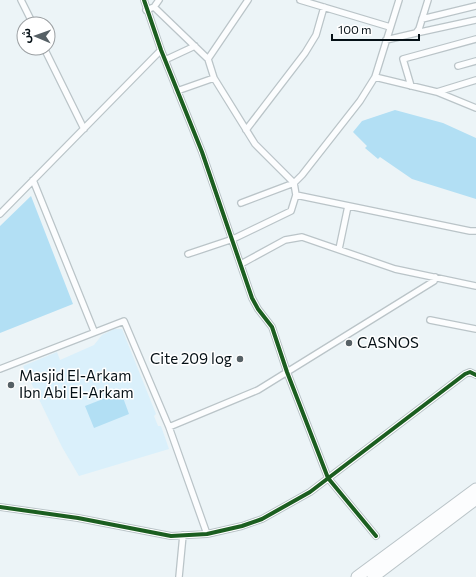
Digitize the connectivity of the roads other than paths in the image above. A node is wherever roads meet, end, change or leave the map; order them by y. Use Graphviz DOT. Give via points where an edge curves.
graph roads {
  1 [pos="21,0"];
  2 [pos="144,0"];
  3 [pos="159,0"];
  4 [pos="248,0"];
  5 [pos="300,0"];
  6 [pos="398,0"];
  7 [pos="428,0"];
  8 [pos="476,6"];
  9 [pos="154,7"];
  10 [pos="324,7"];
  11 [pos="146,10"];
  12 [pos="29,16"];
  13 [pos="422,19"];
  14 [pos="476,20"];
  15 [pos="390,27"];
  16 [pos="414,34"];
  17 [pos="476,39"];
  18 [pos="386,40"];
  19 [pos="195,46"];
  20 [pos="161,50"];
  21 [pos="48,56"];
  22 [pos="208,59"];
  23 [pos="165,60"];
  24 [pos="476,61"];
  25 [pos="458,66"];
  26 [pos="376,77"];
  27 [pos="214,78"];
  28 [pos="476,80"];
  29 [pos="411,86"];
  30 [pos="177,91"];
  31 [pos="437,92"];
  32 [pos="475,107"];
  33 [pos="84,129"];
  34 [pos="246,130"];
  35 [pos="33,180"];
  36 [pos="294,182"];
  37 [pos="296,195"];
  38 [pos="240,203"];
  39 [pos="348,206"];
  40 [pos="0,214"];
  41 [pos="476,231"];
  42 [pos="232,239"];
  43 [pos="339,249"];
  44 [pos="188,254"];
  45 [pos="241,264"];
  46 [pos="435,277"];
  47 [pos="476,286"];
  48 [pos="430,320"];
  49 [pos="476,329"];
  50 [pos="94,331"];
  51 [pos="0,369"];
  52 [pos="287,372"];
  53 [pos="476,375"];
  54 [pos="168,427"];
  55 [pos="328,478"];
  56 [pos="476,482"];
  57 [pos="476,489"];
  58 [pos="470,502"];
  59 [pos="0,507"];
  60 [pos="207,534"];
  61 [pos="183,535"];
  62 [pos="376,536"];
  63 [pos="180,577"];
  64 [pos="357,577"];
  65 [pos="373,577"];
  1 -- 12 [label="street"];
  2 -- 11 [label="street"];
  3 -- 9 [label="street"];
  4 -- 22 [label="street"];
  5 -- 10 [label="street"];
  6 -- 15 [label="street"];
  7 -- 13 [label="street"];
  8 -- 13 [label="street"];
  9 -- 11 [label="street"];
  9 -- 19 [label="street"];
  10 -- 15 [label="street"];
  10 -- 34 [label="street" via="316,35 305,53"];
  11 -- 20 [label="street"];
  13 -- 16 [label="street" via="420,29"];
  14 -- 16 [label="street"];
  15 -- 18 [label="street"];
  16 -- 18 [label="street"];
  17 -- 29 [label="street" via="403,59"];
  18 -- 26 [label="street"];
  19 -- 22 [label="street"];
  19 -- 23 [label="street"];
  20 -- 23 [label="street"];
  20 -- 33 [label="street"];
  21 -- 33 [label="street"];
  22 -- 27 [label="street"];
  23 -- 30 [label="street"];
  24 -- 25 [label="street"];
  26 -- 29 [label="street"];
  26 -- 36 [label="street" via="360,102"];
  27 -- 30 [label="street"];
  27 -- 34 [label="street"];
  28 -- 31 [label="street"];
  29 -- 31 [label="street"];
  30 -- 42 [label="street" via="202,152"];
  31 -- 32 [label="street"];
  33 -- 35 [label="street"];
  34 -- 36 [label="street" via="255,144"];
  35 -- 40 [label="street"];
  35 -- 50 [label="street"];
  36 -- 37 [label="street"];
  36 -- 38 [label="street"];
  37 -- 39 [label="street"];
  37 -- 42 [label="street" via="291,211"];
  39 -- 41 [label="street"];
  39 -- 43 [label="street"];
  42 -- 44 [label="street"];
  42 -- 45 [label="street"];
  43 -- 45 [label="street" via="302,237 293,237"];
  43 -- 46 [label="street" via="395,269"];
  45 -- 52 [label="street" via="255,304 272,327"];
  46 -- 47 [label="street"];
  46 -- 52 [label="street" via="434,281"];
  48 -- 49 [label="street"];
  50 -- 51 [label="street"];
  50 -- 54 [label="street" via="124,321"];
  52 -- 54 [label="street" via="258,390"];
  52 -- 55 [label="street"];
  53 -- 55 [label="street" via="470,372 465,374"];
  54 -- 60 [label="street"];
  55 -- 60 [label="street" via="293,503 262,519"];
  55 -- 62 [label="street"];
  56 -- 58 [label="highway"];
  57 -- 58 [label="highway"];
  58 -- 64 [label="highway"];
  58 -- 65 [label="highway"];
  59 -- 61 [label="street" via="78,518 171,536"];
  60 -- 61 [label="street"];
  61 -- 63 [label="street"];
}
